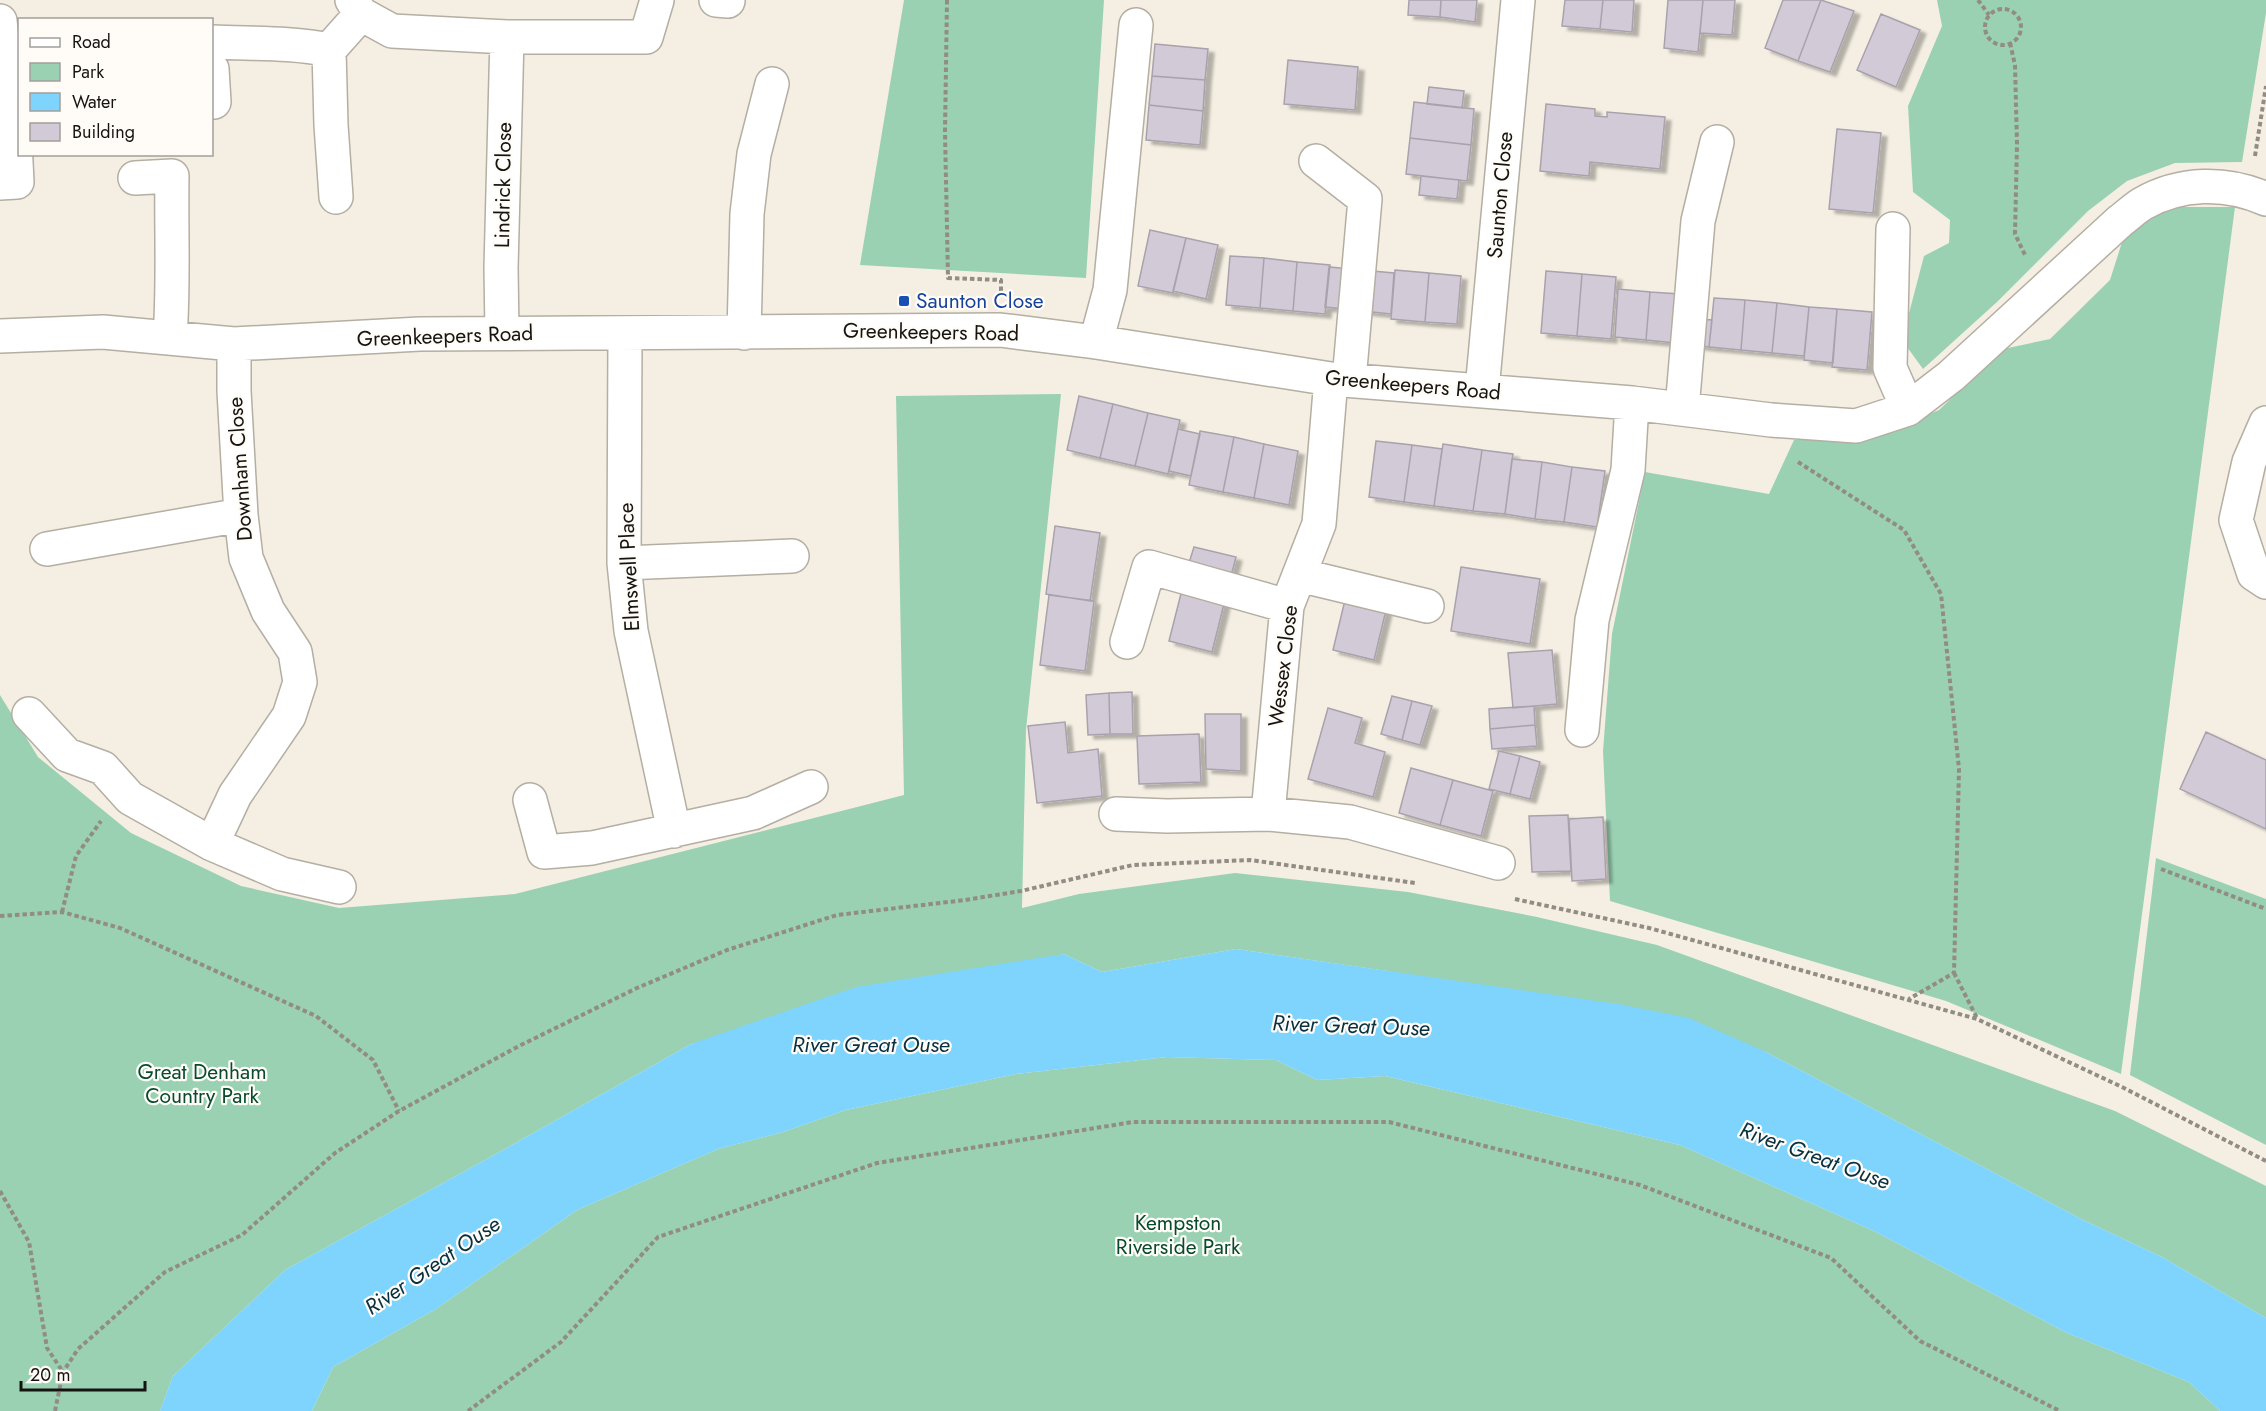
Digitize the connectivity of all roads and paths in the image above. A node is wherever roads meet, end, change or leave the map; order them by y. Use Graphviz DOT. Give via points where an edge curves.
graph roads {
  1 [pos="657,0"];
  2 [pos="947,0"];
  3 [pos="1518,0"];
  4 [pos="1978,0"];
  5 [pos="357,7"];
  6 [pos="1989,15"];
  7 [pos="0,21"];
  8 [pos="1136,26"];
  9 [pos="507,37"];
  10 [pos="213,42"];
  11 [pos="2010,43"];
  12 [pos="329,50"];
  13 [pos="2,59"];
  14 [pos="772,84"];
  15 [pos="213,86"];
  16 [pos="2266,86"];
  17 [pos="214,102"];
  18 [pos="1717,142"];
  19 [pos="1316,161"];
  20 [pos="135,178"];
  21 [pos="0,183"];
  22 [pos="2258,195"];
  23 [pos="336,197"];
  24 [pos="1893,229"];
  25 [pos="2042,293"];
  26 [pos="1000,330"];
  27 [pos="502,333"];
  28 [pos="744,333"];
  29 [pos="625,334"];
  30 [pos="0,336"];
  31 [pos="170,337"];
  32 [pos="1096,342"];
  33 [pos="234,344"];
  34 [pos="1340,380"];
  35 [pos="1482,390"];
  36 [pos="1632,403"];
  37 [pos="1682,409"];
  38 [pos="1908,409"];
  39 [pos="1771,420"];
  40 [pos="2266,423"];
  41 [pos="241,514"];
  42 [pos="47,549"];
  43 [pos="792,556"];
  44 [pos="624,563"];
  45 [pos="1299,575"];
  46 [pos="2266,582"];
  47 [pos="1287,606"];
  48 [pos="1427,606"];
  49 [pos="1127,642"];
  50 [pos="29,714"];
  51 [pos="1582,730"];
  52 [pos="811,787"];
  53 [pos="130,798"];
  54 [pos="530,800"];
  55 [pos="1116,814"];
  56 [pos="1268,814"];
  57 [pos="674,831"];
  58 [pos="212,844"];
  59 [pos="1498,863"];
  60 [pos="2161,868"];
  61 [pos="1417,883"];
  62 [pos="339,888"];
  63 [pos="1513,898"];
  64 [pos="2266,909"];
  65 [pos="62,912"];
  66 [pos="0,916"];
  67 [pos="1954,973"];
  68 [pos="1908,1000"];
  69 [pos="1977,1019"];
  70 [pos="399,1111"];
  71 [pos="2266,1161"];
  72 [pos="0,1191"];
  73 [pos="63,1372"];
  74 [pos="55,1411"];
  75 [pos="468,1411"];
  76 [pos="2060,1411"];
  1 -- 9 [label="street" via="646,37"];
  2 -- 26 [label="path" via="948,278 1001,280"];
  3 -- 35 [label="street, Saunton Close"];
  4 -- 6 [label="path"];
  5 -- 9 [label="street" via="392,31"];
  5 -- 12 [label="street"];
  6 -- 11 [label="path" via="1985,26 1988,38 1998,44"];
  6 -- 11 [label="path" via="2005,9 2016,14 2020,30"];
  7 -- 13 [label="street"];
  8 -- 32 [label="street" via="1110,290"];
  9 -- 27 [label="street, Lindrick Close"];
  10 -- 12 [label="street" via="303,45"];
  11 -- 25 [label="path" via="2016,77 2015,234"];
  12 -- 23 [label="street"];
  13 -- 21 [label="street" via="17,182"];
  14 -- 28 [label="street" via="754,154 747,214"];
  15 -- 17 [label="street"];
  16 -- 22 [label="path" via="2255,158"];
  18 -- 37 [label="street" via="1698,221"];
  19 -- 34 [label="street, Wessex Close" via="1365,199"];
  20 -- 31 [label="street" via="172,176"];
  22 -- 25 [label="street, Greenkeepers Road" via="2217,186 2192,186 2142,204"];
  24 -- 38 [label="street" via="1890,368"];
  25 -- 38 [label="street, Greenkeepers Road" via="1952,376"];
  26 -- 28 [label="street, Greenkeepers Road"];
  26 -- 32 [label="street, Greenkeepers Road"];
  27 -- 29 [label="street, Greenkeepers Road"];
  27 -- 33 [label="street, Greenkeepers Road"];
  28 -- 29 [label="street, Greenkeepers Road"];
  29 -- 44 [label="street, Elmswell Place"];
  30 -- 31 [label="street, Greenkeepers Road" via="103,332"];
  31 -- 33 [label="street, Greenkeepers Road"];
  32 -- 34 [label="street, Greenkeepers Road"];
  33 -- 41 [label="street, Downham Close"];
  34 -- 35 [label="street, Greenkeepers Road"];
  34 -- 45 [label="street, Wessex Close" via="1319,524"];
  35 -- 36 [label="street, Greenkeepers Road"];
  36 -- 37 [label="street, Greenkeepers Road"];
  36 -- 51 [label="street" via="1628,470 1592,620"];
  37 -- 39 [label="street, Greenkeepers Road"];
  38 -- 39 [label="street, Greenkeepers Road" via="1856,426"];
  39 -- 67 [label="path" via="1772,445 1904,530 1941,594 1959,769"];
  40 -- 46 [label="street" via="2249,462 2236,520 2254,574"];
  41 -- 42 [label="street"];
  41 -- 58 [label="street, Downham Close" via="246,558 268,612 295,652 300,682 289,716 235,795"];
  43 -- 44 [label="street"];
  44 -- 57 [label="street, Elmswell Place" via="631,631"];
  45 -- 47 [label="street, Wessex Close"];
  45 -- 48 [label="street"];
  47 -- 49 [label="street" via="1149,567"];
  47 -- 56 [label="street, Wessex Close"];
  50 -- 53 [label="street" via="67,755 103,768"];
  52 -- 57 [label="street" via="753,813"];
  53 -- 58 [label="street"];
  53 -- 65 [label="path" via="114,803 76,856"];
  54 -- 57 [label="street" via="544,852 592,848"];
  55 -- 56 [label="street"];
  56 -- 59 [label="street" via="1350,822"];
  58 -- 62 [label="street" via="282,874"];
  60 -- 64 [label="path"];
  61 -- 70 [label="path" via="1250,860 1133,865 1010,893 837,915 728,950 637,988"];
  63 -- 68 [label="path" via="1649,928"];
  65 -- 66 [label="path"];
  65 -- 70 [label="path" via="120,928 316,1016 373,1060"];
  67 -- 68 [label="path"];
  67 -- 69 [label="path"];
  68 -- 69 [label="path"];
  69 -- 71 [label="path"];
  70 -- 73 [label="path" via="334,1153 242,1235 165,1272 78,1349"];
  72 -- 73 [label="path" via="29,1242 47,1348"];
  73 -- 74 [label="path"];
  75 -- 76 [label="path" via="561,1342 657,1237 877,1163 1133,1122 1389,1122 1640,1185 1831,1258 1920,1341"];
}
